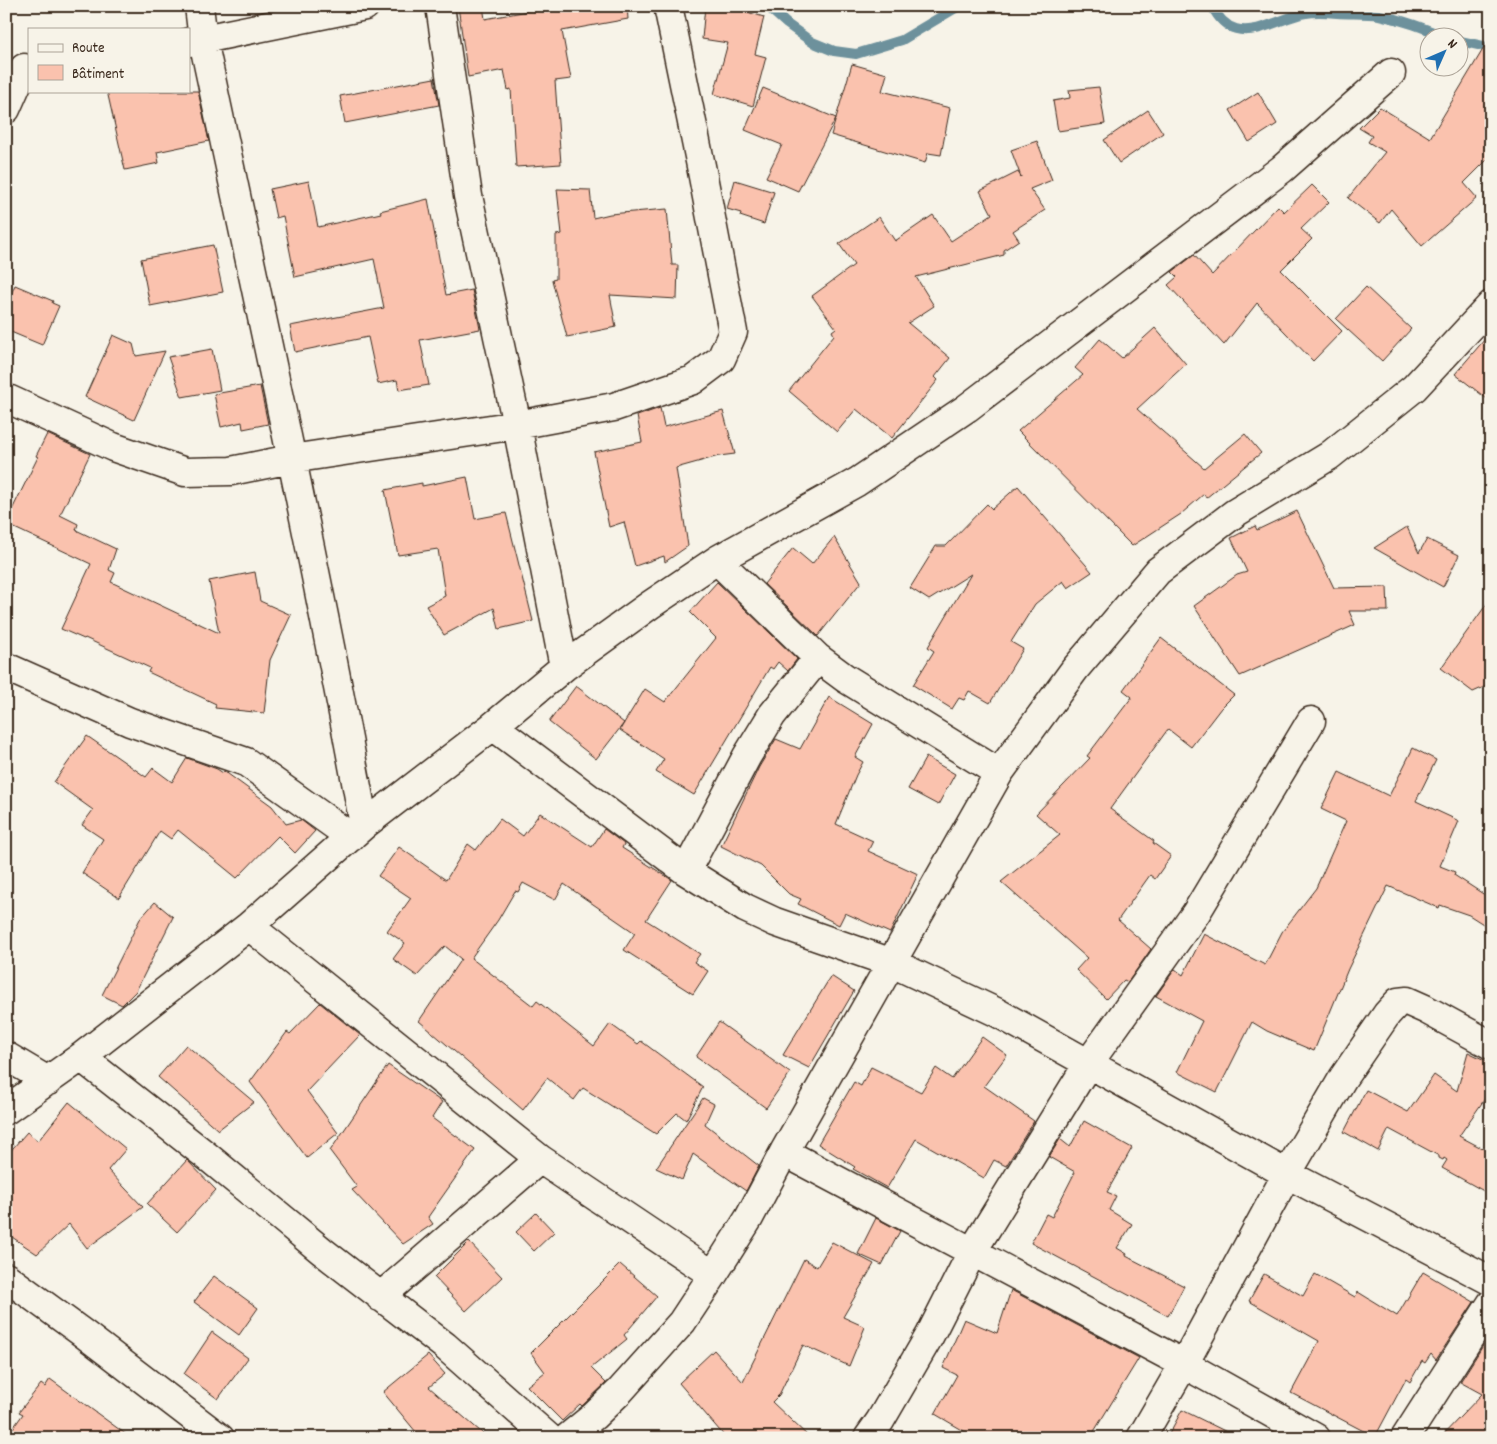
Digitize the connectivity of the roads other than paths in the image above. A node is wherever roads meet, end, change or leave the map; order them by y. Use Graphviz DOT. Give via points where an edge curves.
graph roads {
  1 [pos="199,6"];
  2 [pos="365,6"];
  3 [pos="440,6"];
  4 [pos="668,6"];
  5 [pos="196,41"];
  6 [pos="20,69"];
  7 [pos="1391,73"];
  8 [pos="6,109"];
  9 [pos="1491,305"];
  10 [pos="6,398"];
  11 [pos="517,425"];
  12 [pos="291,459"];
  13 [pos="717,560"];
  14 [pos="818,658"];
  15 [pos="6,667"];
  16 [pos="564,667"];
  17 [pos="1311,721"];
  18 [pos="493,726"];
  19 [pos="1000,773"];
  20 [pos="358,831"];
  21 [pos="686,871"];
  22 [pos="249,926"];
  23 [pos="892,963"];
  24 [pos="1491,1045"];
  25 [pos="6,1056"];
  26 [pos="82,1057"];
  27 [pos="1088,1064"];
  28 [pos="48,1081"];
  29 [pos="6,1110"];
  30 [pos="784,1152"];
  31 [pos="540,1159"];
  32 [pos="1287,1174"];
  33 [pos="972,1252"];
  34 [pos="713,1275"];
  35 [pos="6,1277"];
  36 [pos="1491,1280"];
  37 [pos="380,1297"];
  38 [pos="1491,1304"];
  39 [pos="1184,1364"];
  40 [pos="220,1438"];
  41 [pos="549,1438"];
  42 [pos="567,1438"];
  43 [pos="868,1438"];
  44 [pos="1141,1438"];
  45 [pos="1316,1438"];
  46 [pos="1405,1438"];
  1 -- 5 [label="street"];
  2 -- 5 [label="street"];
  3 -- 11 [label="street" via="468,196"];
  4 -- 11 [label="street" via="733,332 721,359 693,380 614,407"];
  5 -- 12 [label="street"];
  6 -- 8 [label="street"];
  7 -- 13 [label="street" via="1282,169 967,408 857,482"];
  9 -- 19 [label="street" via="1414,388 1329,456 1235,513 1158,571 1075,669"];
  10 -- 12 [label="street" via="113,446 185,472 230,470"];
  11 -- 12 [label="street"];
  11 -- 16 [label="street"];
  12 -- 20 [label="street" via="348,736"];
  13 -- 14 [label="street"];
  13 -- 16 [label="street"];
  14 -- 19 [label="street"];
  14 -- 21 [label="street" via="772,715"];
  15 -- 20 [label="street" via="130,722 246,762"];
  16 -- 18 [label="street"];
  17 -- 27 [label="street" via="1196,914"];
  18 -- 20 [label="street"];
  18 -- 21 [label="street"];
  19 -- 23 [label="street"];
  20 -- 22 [label="street"];
  21 -- 23 [label="street" via="774,922"];
  22 -- 26 [label="street"];
  22 -- 31 [label="street"];
  23 -- 27 [label="street" via="996,1012"];
  23 -- 30 [label="street"];
  24 -- 32 [label="street" via="1425,1009 1407,1001 1398,1002 1343,1078"];
  25 -- 28 [label="street"];
  26 -- 28 [label="street"];
  26 -- 37 [label="street"];
  27 -- 32 [label="street"];
  27 -- 33 [label="street"];
  28 -- 29 [label="street"];
  30 -- 33 [label="street"];
  30 -- 34 [label="street" via="749,1218"];
  31 -- 34 [label="street"];
  31 -- 37 [label="street"];
  32 -- 36 [label="street"];
  32 -- 39 [label="street"];
  33 -- 39 [label="street"];
  33 -- 43 [label="street" via="930,1335"];
  34 -- 42 [label="street" via="682,1322 620,1392"];
  35 -- 40 [label="street"];
  37 -- 41 [label="street" via="445,1346"];
  38 -- 46 [label="street"];
  39 -- 44 [label="street"];
  39 -- 45 [label="street"];
}
